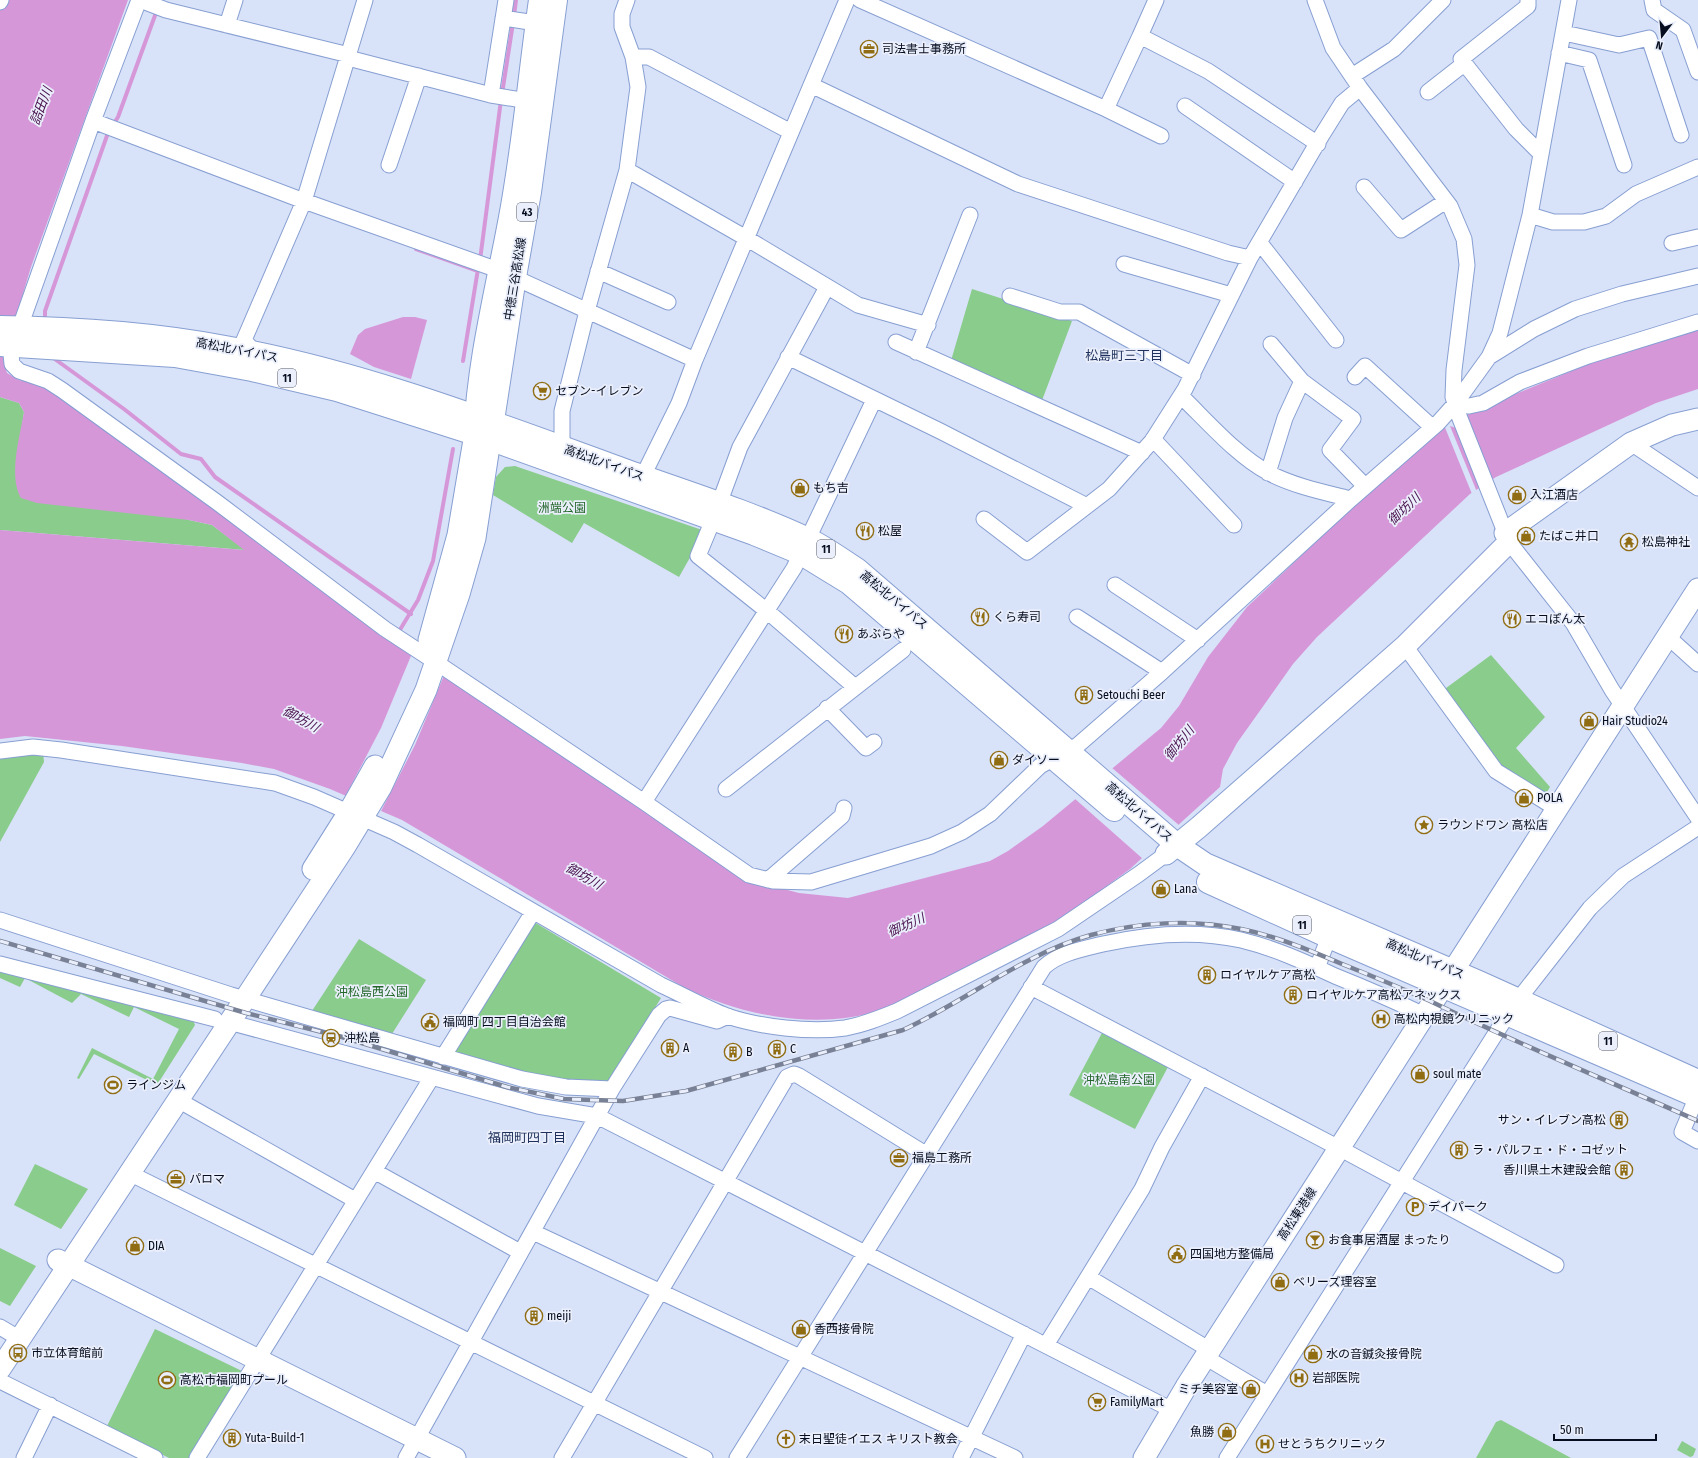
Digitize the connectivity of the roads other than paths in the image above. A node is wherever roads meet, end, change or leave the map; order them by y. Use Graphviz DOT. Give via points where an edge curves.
graph roads {
  1 [pos="235,0"];
  2 [pos="365,0"];
  3 [pos="506,0"];
  4 [pos="540,0"];
  5 [pos="556,0"];
  6 [pos="627,0"];
  7 [pos="847,0"];
  8 [pos="860,0"];
  9 [pos="1156,0"];
  10 [pos="1315,0"];
  11 [pos="1443,0"];
  12 [pos="1528,0"];
  13 [pos="1569,0"];
  14 [pos="1652,0"];
  15 [pos="142,1"];
  16 [pos="504,18"];
  17 [pos="530,22"];
  18 [pos="227,25"];
  19 [pos="1564,33"];
  20 [pos="1140,36"];
  21 [pos="1559,53"];
  22 [pos="348,56"];
  23 [pos="633,57"];
  24 [pos="1464,63"];
  25 [pos="1698,72"];
  26 [pos="419,76"];
  27 [pos="1356,82"];
  28 [pos="811,85"];
  29 [pos="1428,92"];
  30 [pos="491,95"];
  31 [pos="520,99"];
  32 [pos="1185,106"];
  33 [pos="1106,109"];
  34 [pos="98,123"];
  35 [pos="791,132"];
  36 [pos="1681,135"];
  37 [pos="1161,136"];
  38 [pos="1318,144"];
  39 [pos="1541,154"];
  40 [pos="390,165"];
  41 [pos="1624,165"];
  42 [pos="1698,167"];
  43 [pos="627,170"];
  44 [pos="1295,182"];
  45 [pos="1364,187"];
  46 [pos="1446,201"];
  47 [pos="302,208"];
  48 [pos="970,215"];
  49 [pos="1530,215"];
  50 [pos="1698,237"];
  51 [pos="746,238"];
  52 [pos="1260,243"];
  53 [pos="1672,243"];
  54 [pos="1250,258"];
  55 [pos="1124,264"];
  56 [pos="493,268"];
  57 [pos="598,271"];
  58 [pos="1698,276"];
  59 [pos="827,287"];
  60 [pos="1231,295"];
  61 [pos="1010,296"];
  62 [pos="659,303"];
  63 [pos="587,311"];
  64 [pos="1698,322"];
  65 [pos="928,325"];
  66 [pos="12,336"];
  67 [pos="1336,340"];
  68 [pos="96,341"];
  69 [pos="896,342"];
  70 [pos="1271,344"];
  71 [pos="916,352"];
  72 [pos="255,353"];
  73 [pos="788,357"];
  74 [pos="1489,357"];
  75 [pos="695,360"];
  76 [pos="1193,375"];
  77 [pos="1355,377"];
  78 [pos="1302,381"];
  79 [pos="1181,396"];
  80 [pos="874,400"];
  81 [pos="1457,410"];
  82 [pos="1698,419"];
  83 [pos="1432,427"];
  84 [pos="483,428"];
  85 [pos="1153,439"];
  86 [pos="1631,444"];
  87 [pos="560,447"];
  88 [pos="1142,453"];
  89 [pos="1268,473"];
  90 [pos="639,484"];
  91 [pos="1365,486"];
  92 [pos="1698,488"];
  93 [pos="1351,499"];
  94 [pos="1087,506"];
  95 [pos="716,512"];
  96 [pos="984,518"];
  97 [pos="1234,525"];
  98 [pos="1507,538"];
  99 [pos="804,546"];
  100 [pos="1115,585"];
  101 [pos="1698,589"];
  102 [pos="767,611"];
  103 [pos="1077,617"];
  104 [pos="1667,636"];
  105 [pos="1198,640"];
  106 [pos="1405,646"];
  107 [pos="903,650"];
  108 [pos="425,657"];
  109 [pos="1698,664"];
  110 [pos="1162,672"];
  111 [pos="854,687"];
  112 [pos="1623,706"];
  113 [pos="827,708"];
  114 [pos="874,742"];
  115 [pos="0,750"];
  116 [pos="1060,754"];
  117 [pos="726,789"];
  118 [pos="644,802"];
  119 [pos="844,808"];
  120 [pos="1557,810"];
  121 [pos="359,811"];
  122 [pos="1697,812"];
  123 [pos="1698,827"];
  124 [pos="1167,846"];
  125 [pos="768,880"];
  126 [pos="533,912"];
  127 [pos="0,920"];
  128 [pos="1332,929"];
  129 [pos="0,964"];
  130 [pos="1317,968"];
  131 [pos="1447,978"];
  132 [pos="1031,987"];
  133 [pos="238,997"];
  134 [pos="1513,1007"];
  135 [pos="1424,1015"];
  136 [pos="728,1016"];
  137 [pos="222,1021"];
  138 [pos="443,1057"];
  139 [pos="1202,1076"];
  140 [pos="432,1077"];
  141 [pos="612,1089"];
  142 [pos="1698,1092"];
  143 [pos="178,1100"];
  144 [pos="597,1116"];
  145 [pos="1698,1141"];
  146 [pos="1339,1148"];
  147 [pos="927,1155"];
  148 [pos="374,1171"];
  149 [pos="129,1173"];
  150 [pos="726,1180"];
  151 [pos="1402,1181"];
  152 [pos="355,1200"];
  153 [pos="533,1232"];
  154 [pos="520,1252"];
  155 [pos="865,1253"];
  156 [pos="63,1263"];
  157 [pos="1556,1265"];
  158 [pos="316,1266"];
  159 [pos="1088,1277"];
  160 [pos="660,1292"];
  161 [pos="1024,1334"];
  162 [pos="7,1336"];
  163 [pos="471,1342"];
  164 [pos="1046,1345"];
  165 [pos="1208,1353"];
  166 [pos="800,1357"];
  167 [pos="258,1359"];
  168 [pos="0,1369"];
  169 [pos="0,1381"];
  170 [pos="1268,1394"];
  171 [pos="594,1403"];
  172 [pos="50,1406"];
  173 [pos="1172,1410"];
  174 [pos="972,1437"];
  175 [pos="417,1438"];
  176 [pos="24,1458"];
  177 [pos="155,1458"];
  178 [pos="197,1458"];
  179 [pos="406,1458"];
  180 [pos="455,1458"];
  181 [pos="562,1458"];
  182 [pos="705,1458"];
  183 [pos="737,1458"];
  184 [pos="961,1458"];
  185 [pos="1015,1458"];
  186 [pos="1144,1458"];
  187 [pos="1228,1458"];
  1 -- 18 [label="street"];
  2 -- 22 [label="street"];
  3 -- 16 [label="street"];
  4 -- 17 [label="main road, 中徳三谷高松線 / 43"];
  5 -- 56 [label="main road, 中徳三谷高松線 / 43" via="536,154"];
  6 -- 23 [label="street" via="622,14 622,27"];
  7 -- 28 [label="street"];
  8 -- 33 [label="street"];
  9 -- 20 [label="street"];
  10 -- 27 [label="street" via="1333,48"];
  11 -- 27 [label="street" via="1394,49"];
  12 -- 24 [label="street" via="1528,6 1461,59"];
  13 -- 19 [label="street"];
  14 -- 25 [label="street" via="1654,10 1683,30"];
  15 -- 18 [label="street" via="166,10"];
  15 -- 34 [label="street"];
  16 -- 17 [label="street"];
  16 -- 30 [label="street"];
  17 -- 31 [label="main road, 中徳三谷高松線 / 43"];
  18 -- 22 [label="street"];
  19 -- 21 [label="street"];
  19 -- 36 [label="street" via="1619,45 1649,38"];
  20 -- 33 [label="street"];
  20 -- 38 [label="street" via="1208,71"];
  21 -- 39 [label="street"];
  21 -- 41 [label="street" via="1589,60"];
  22 -- 26 [label="street"];
  22 -- 47 [label="street"];
  23 -- 35 [label="street" via="648,57"];
  23 -- 43 [label="street" via="638,87"];
  24 -- 29 [label="street"];
  24 -- 39 [label="street" via="1516,129"];
  26 -- 30 [label="street"];
  26 -- 40 [label="street"];
  27 -- 38 [label="street"];
  27 -- 46 [label="street"];
  28 -- 35 [label="street"];
  28 -- 54 [label="street" via="950,154 1018,184"];
  30 -- 31 [label="street"];
  31 -- 56 [label="main road, 中徳三谷高松線 / 43" via="508,228"];
  32 -- 44 [label="street"];
  33 -- 37 [label="street"];
  34 -- 47 [label="street" via="125,132"];
  34 -- 66 [label="street"];
  35 -- 51 [label="street"];
  38 -- 44 [label="street"];
  39 -- 49 [label="street"];
  42 -- 49 [label="street" via="1636,194 1606,216 1584,222 1553,222"];
  43 -- 51 [label="street"];
  43 -- 57 [label="street"];
  44 -- 52 [label="street"];
  45 -- 46 [label="street" via="1401,230"];
  46 -- 81 [label="street" via="1464,239 1467,265 1454,370"];
  47 -- 56 [label="street"];
  47 -- 72 [label="street" via="244,340"];
  48 -- 65 [label="street"];
  49 -- 74 [label="street" via="1500,334"];
  50 -- 53 [label="street"];
  51 -- 59 [label="street"];
  51 -- 75 [label="street"];
  52 -- 54 [label="street"];
  52 -- 67 [label="street"];
  54 -- 60 [label="street"];
  55 -- 60 [label="street"];
  56 -- 63 [label="street"];
  56 -- 84 [label="main road, 中徳三谷高松線 / 43" via="478,387"];
  57 -- 62 [label="street"];
  57 -- 63 [label="street"];
  58 -- 74 [label="street" via="1622,294 1574,309 1534,329"];
  59 -- 65 [label="street" via="858,305"];
  59 -- 73 [label="street"];
  60 -- 76 [label="street"];
  61 -- 76 [label="street" via="1060,312 1079,312"];
  63 -- 75 [label="street"];
  63 -- 87 [label="street" via="562,412"];
  64 -- 81 [label="street" via="1588,356 1520,382 1483,403"];
  65 -- 71 [label="street"];
  66 -- 68 [label="main road, 高松北バイパス / 11"];
  66 -- 108 [label="street" via="12,364 19,371 48,381 62,390"];
  68 -- 72 [label="main road, 高松北バイパス / 11" via="179,340"];
  68 -- 84 [label="main road, 高松北バイパス / 11" via="295,380"];
  69 -- 71 [label="street"];
  70 -- 78 [label="street"];
  71 -- 88 [label="street"];
  72 -- 84 [label="main road, 高松北バイパス / 11" via="342,374"];
  73 -- 80 [label="street"];
  73 -- 95 [label="street" via="740,448"];
  74 -- 81 [label="street"];
  75 -- 90 [label="street" via="679,403"];
  76 -- 79 [label="street"];
  77 -- 83 [label="street" via="1365,366"];
  78 -- 89 [label="street" via="1285,418"];
  78 -- 91 [label="street" via="1353,419 1330,450"];
  79 -- 85 [label="street"];
  79 -- 89 [label="street" via="1241,453"];
  80 -- 94 [label="street"];
  80 -- 99 [label="street"];
  81 -- 83 [label="street"];
  81 -- 98 [label="street"];
  82 -- 86 [label="street" via="1672,425"];
  83 -- 91 [label="street"];
  84 -- 87 [label="main road, 高松北バイパス / 11"];
  84 -- 90 [label="main road, 高松北バイパス / 11"];
  84 -- 108 [label="street" via="458,535"];
  85 -- 88 [label="street"];
  85 -- 97 [label="street"];
  86 -- 92 [label="street"];
  86 -- 98 [label="street"];
  87 -- 90 [label="main road, 高松北バイパス / 11"];
  88 -- 94 [label="street" via="1109,490"];
  89 -- 93 [label="street" via="1290,483"];
  90 -- 95 [label="main road, 高松北バイパス / 11"];
  91 -- 93 [label="street"];
  93 -- 105 [label="street"];
  94 -- 96 [label="street" via="1027,552"];
  95 -- 99 [label="main road, 高松北バイパス / 11"];
  95 -- 102 [label="street" via="698,556"];
  98 -- 106 [label="street"];
  98 -- 112 [label="street" via="1573,623"];
  99 -- 102 [label="street" via="794,568"];
  99 -- 116 [label="main road, 高松北バイパス / 11" via="858,570"];
  100 -- 105 [label="street"];
  101 -- 104 [label="street, 高松東港線"];
  102 -- 111 [label="street"];
  102 -- 118 [label="street"];
  103 -- 110 [label="street"];
  104 -- 109 [label="street"];
  104 -- 112 [label="street, 高松東港線"];
  105 -- 110 [label="street"];
  106 -- 120 [label="street" via="1496,771"];
  106 -- 124 [label="street"];
  107 -- 111 [label="street"];
  108 -- 118 [label="street"];
  108 -- 121 [label="street"];
  110 -- 116 [label="street"];
  111 -- 113 [label="street"];
  112 -- 120 [label="street, 高松東港線"];
  112 -- 122 [label="street"];
  113 -- 114 [label="street" via="866,748"];
  113 -- 117 [label="street"];
  115 -- 121 [label="street" via="62,750 275,783"];
  116 -- 124 [label="main road, 高松北バイパス / 11"];
  116 -- 125 [label="street" via="1040,766 990,814 962,832 931,846 811,882"];
  118 -- 125 [label="street" via="749,875"];
  119 -- 125 [label="street" via="842,816"];
  120 -- 131 [label="street, 高松東港線"];
  121 -- 126 [label="street"];
  121 -- 133 [label="street"];
  123 -- 134 [label="street" via="1623,876 1590,908"];
  124 -- 128 [label="main road, 高松北バイパス / 11" via="1211,884"];
  124 -- 136 [label="street" via="1139,874 1058,929 897,1011 872,1021 844,1028 812,1030"];
  126 -- 136 [label="street" via="661,985"];
  126 -- 138 [label="street"];
  127 -- 133 [label="street"];
  128 -- 130 [label="street"];
  128 -- 131 [label="main road, 高松北バイパス / 11"];
  129 -- 137 [label="street"];
  130 -- 132 [label="street" via="1242,940 1200,935 1156,936 1114,942 1070,953 1048,962"];
  130 -- 135 [label="street"];
  131 -- 134 [label="main road, 高松北バイパス / 11"];
  131 -- 135 [label="street, 高松東港線"];
  132 -- 139 [label="street"];
  132 -- 147 [label="street"];
  133 -- 137 [label="street"];
  133 -- 138 [label="street"];
  134 -- 142 [label="main road, 高松北バイパス / 11"];
  134 -- 151 [label="street"];
  135 -- 146 [label="street, 高松東港線"];
  136 -- 141 [label="street" via="717,1021 666,1009 659,1014"];
  137 -- 140 [label="street"];
  137 -- 143 [label="street"];
  137 -- 156 [label="street"];
  138 -- 141 [label="street" via="542,1083"];
  139 -- 146 [label="street"];
  139 -- 159 [label="street" via="1162,1147 1142,1189"];
  140 -- 144 [label="street" via="538,1106"];
  140 -- 148 [label="street"];
  141 -- 144 [label="street"];
  142 -- 145 [label="street" via="1682,1132"];
  143 -- 149 [label="street"];
  143 -- 152 [label="street"];
  144 -- 150 [label="street"];
  144 -- 153 [label="street"];
  146 -- 151 [label="street"];
  146 -- 165 [label="street, 高松東港線"];
  147 -- 150 [label="street" via="794,1074 787,1078"];
  147 -- 155 [label="street"];
  148 -- 152 [label="street"];
  148 -- 154 [label="street"];
  149 -- 156 [label="street"];
  149 -- 158 [label="street"];
  150 -- 155 [label="street"];
  150 -- 160 [label="street"];
  151 -- 157 [label="street"];
  151 -- 170 [label="street"];
  152 -- 158 [label="street"];
  153 -- 154 [label="street"];
  153 -- 160 [label="street"];
  154 -- 163 [label="street"];
  155 -- 161 [label="street"];
  155 -- 166 [label="street"];
  156 -- 162 [label="street"];
  156 -- 167 [label="street"];
  158 -- 163 [label="street"];
  158 -- 167 [label="street"];
  159 -- 164 [label="street"];
  159 -- 165 [label="street"];
  160 -- 166 [label="street"];
  160 -- 171 [label="street"];
  161 -- 164 [label="street"];
  161 -- 174 [label="street"];
  162 -- 168 [label="street"];
  163 -- 171 [label="street"];
  163 -- 175 [label="street"];
  164 -- 173 [label="street"];
  165 -- 170 [label="street"];
  165 -- 173 [label="street, 高松東港線"];
  166 -- 174 [label="street"];
  166 -- 183 [label="street"];
  167 -- 175 [label="street"];
  167 -- 178 [label="street"];
  169 -- 172 [label="street"];
  170 -- 187 [label="street"];
  171 -- 181 [label="street"];
  171 -- 182 [label="street"];
  172 -- 176 [label="street"];
  172 -- 177 [label="street"];
  173 -- 186 [label="street, 高松東港線"];
  174 -- 184 [label="street"];
  174 -- 185 [label="street"];
  175 -- 179 [label="street"];
  175 -- 180 [label="street"];
}
